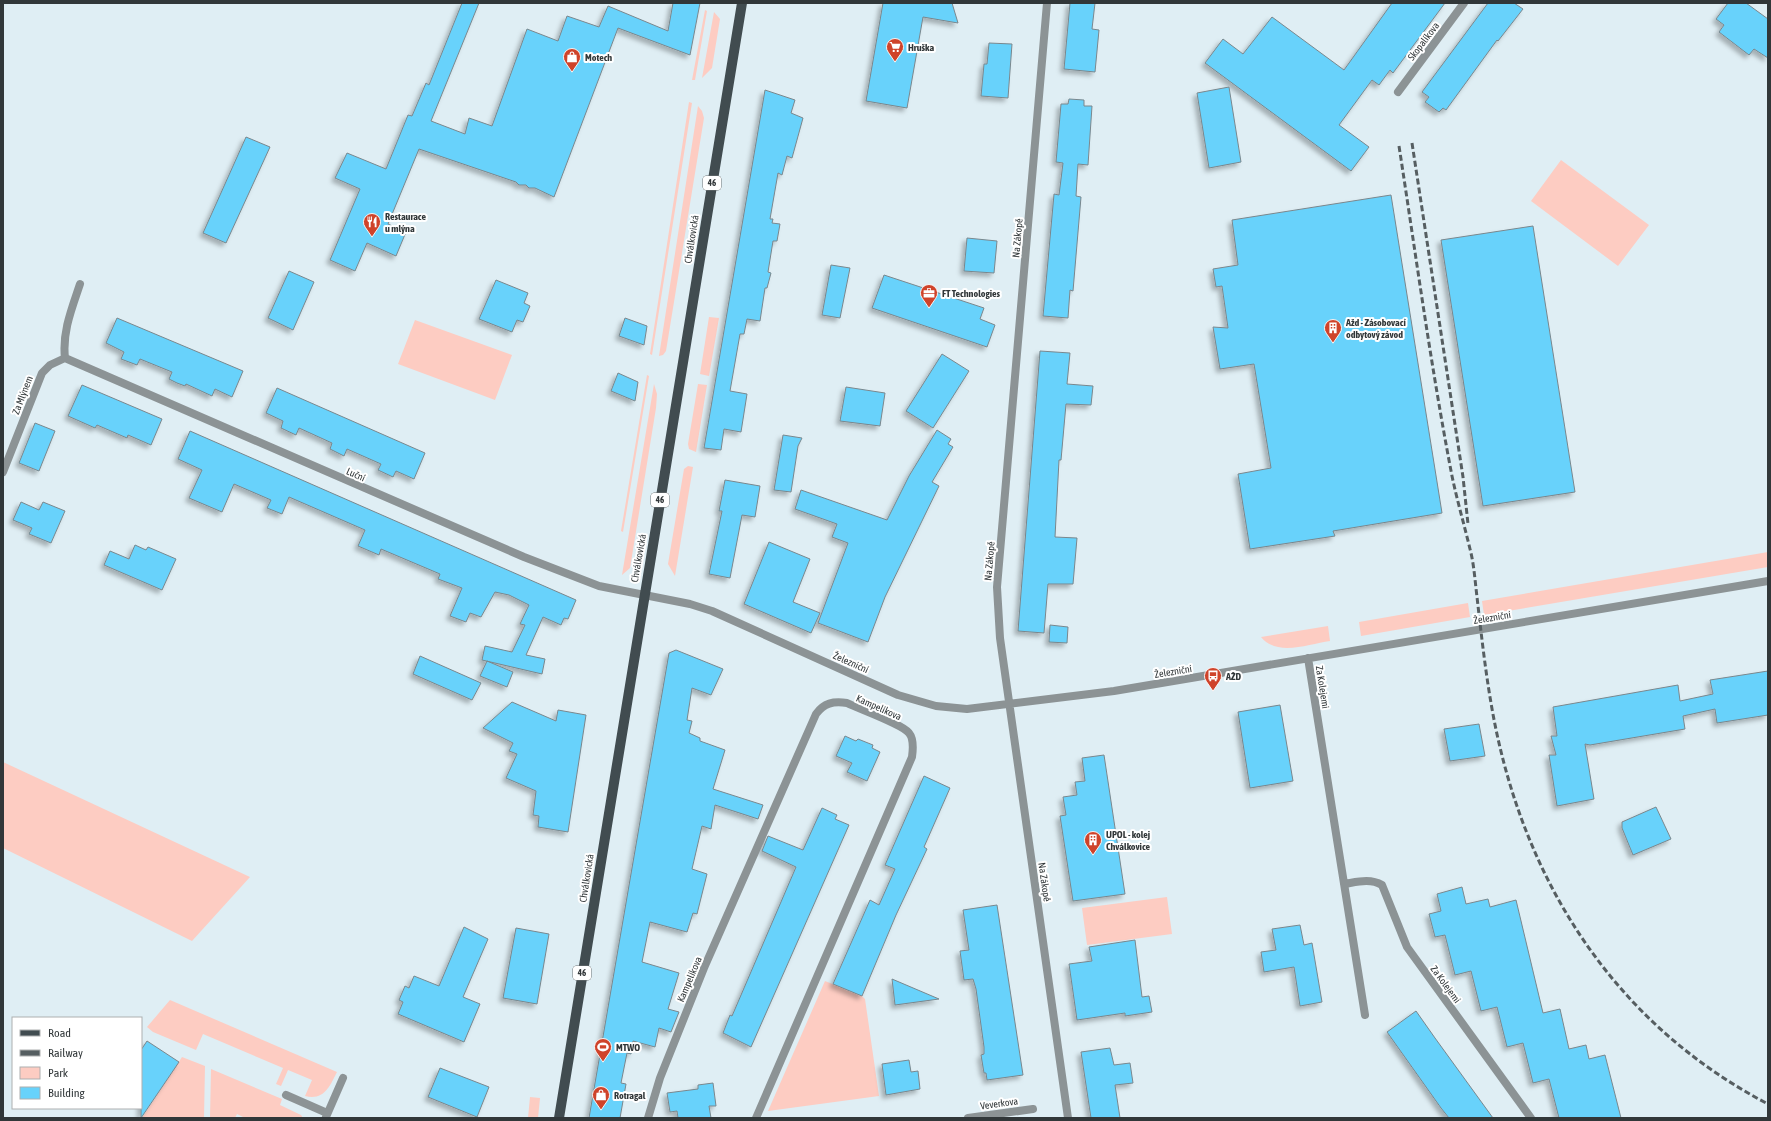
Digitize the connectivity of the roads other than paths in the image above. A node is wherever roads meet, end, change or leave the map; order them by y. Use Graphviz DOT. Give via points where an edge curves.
graph roads {
  1 [pos="742,3"];
  2 [pos="1047,3"];
  3 [pos="1464,3"];
  4 [pos="1398,92"];
  5 [pos="80,284"];
  6 [pos="64,358"];
  7 [pos="3,472"];
  8 [pos="1768,581"];
  9 [pos="644,596"];
  10 [pos="1308,658"];
  11 [pos="1010,704"];
  12 [pos="1344,884"];
  13 [pos="1365,1015"];
  14 [pos="343,1078"];
  15 [pos="286,1095"];
  16 [pos="1033,1109"];
  17 [pos="326,1116"];
  18 [pos="559,1118"];
  19 [pos="648,1118"];
  20 [pos="756,1118"];
  21 [pos="968,1118"];
  22 [pos="1068,1118"];
  23 [pos="1531,1118"];
  1 -- 9 [label="main road, Chválkovická / 46"];
  2 -- 11 [label="street, Na Zákopě" via="997,587 999,627"];
  3 -- 4 [label="street, Skopalíkova"];
  5 -- 6 [label="street" via="67,326"];
  6 -- 7 [label="street, Za Mlýnem" via="42,372"];
  6 -- 9 [label="street, Luční" via="524,557 591,583"];
  8 -- 10 [label="street, Železniční"];
  9 -- 11 [label="street, Železniční" via="690,604 712,611 923,704 959,708"];
  9 -- 18 [label="main road, Chválkovická / 46"];
  10 -- 11 [label="street, Železniční" via="1114,691"];
  10 -- 12 [label="street, Za Kolejemi"];
  11 -- 22 [label="street, Na Zákopě"];
  12 -- 13 [label="street, Za Kolejemi"];
  12 -- 23 [label="street, Za Kolejemi" via="1366,881 1382,885 1407,947"];
  14 -- 17 [label="street"];
  15 -- 17 [label="street"];
  16 -- 21 [label="street, Veverkova"];
  19 -- 20 [label="street, Kampelíkova" via="660,1078 704,968 816,714 826,704 846,703 909,733 912,740 912,757"];
}
